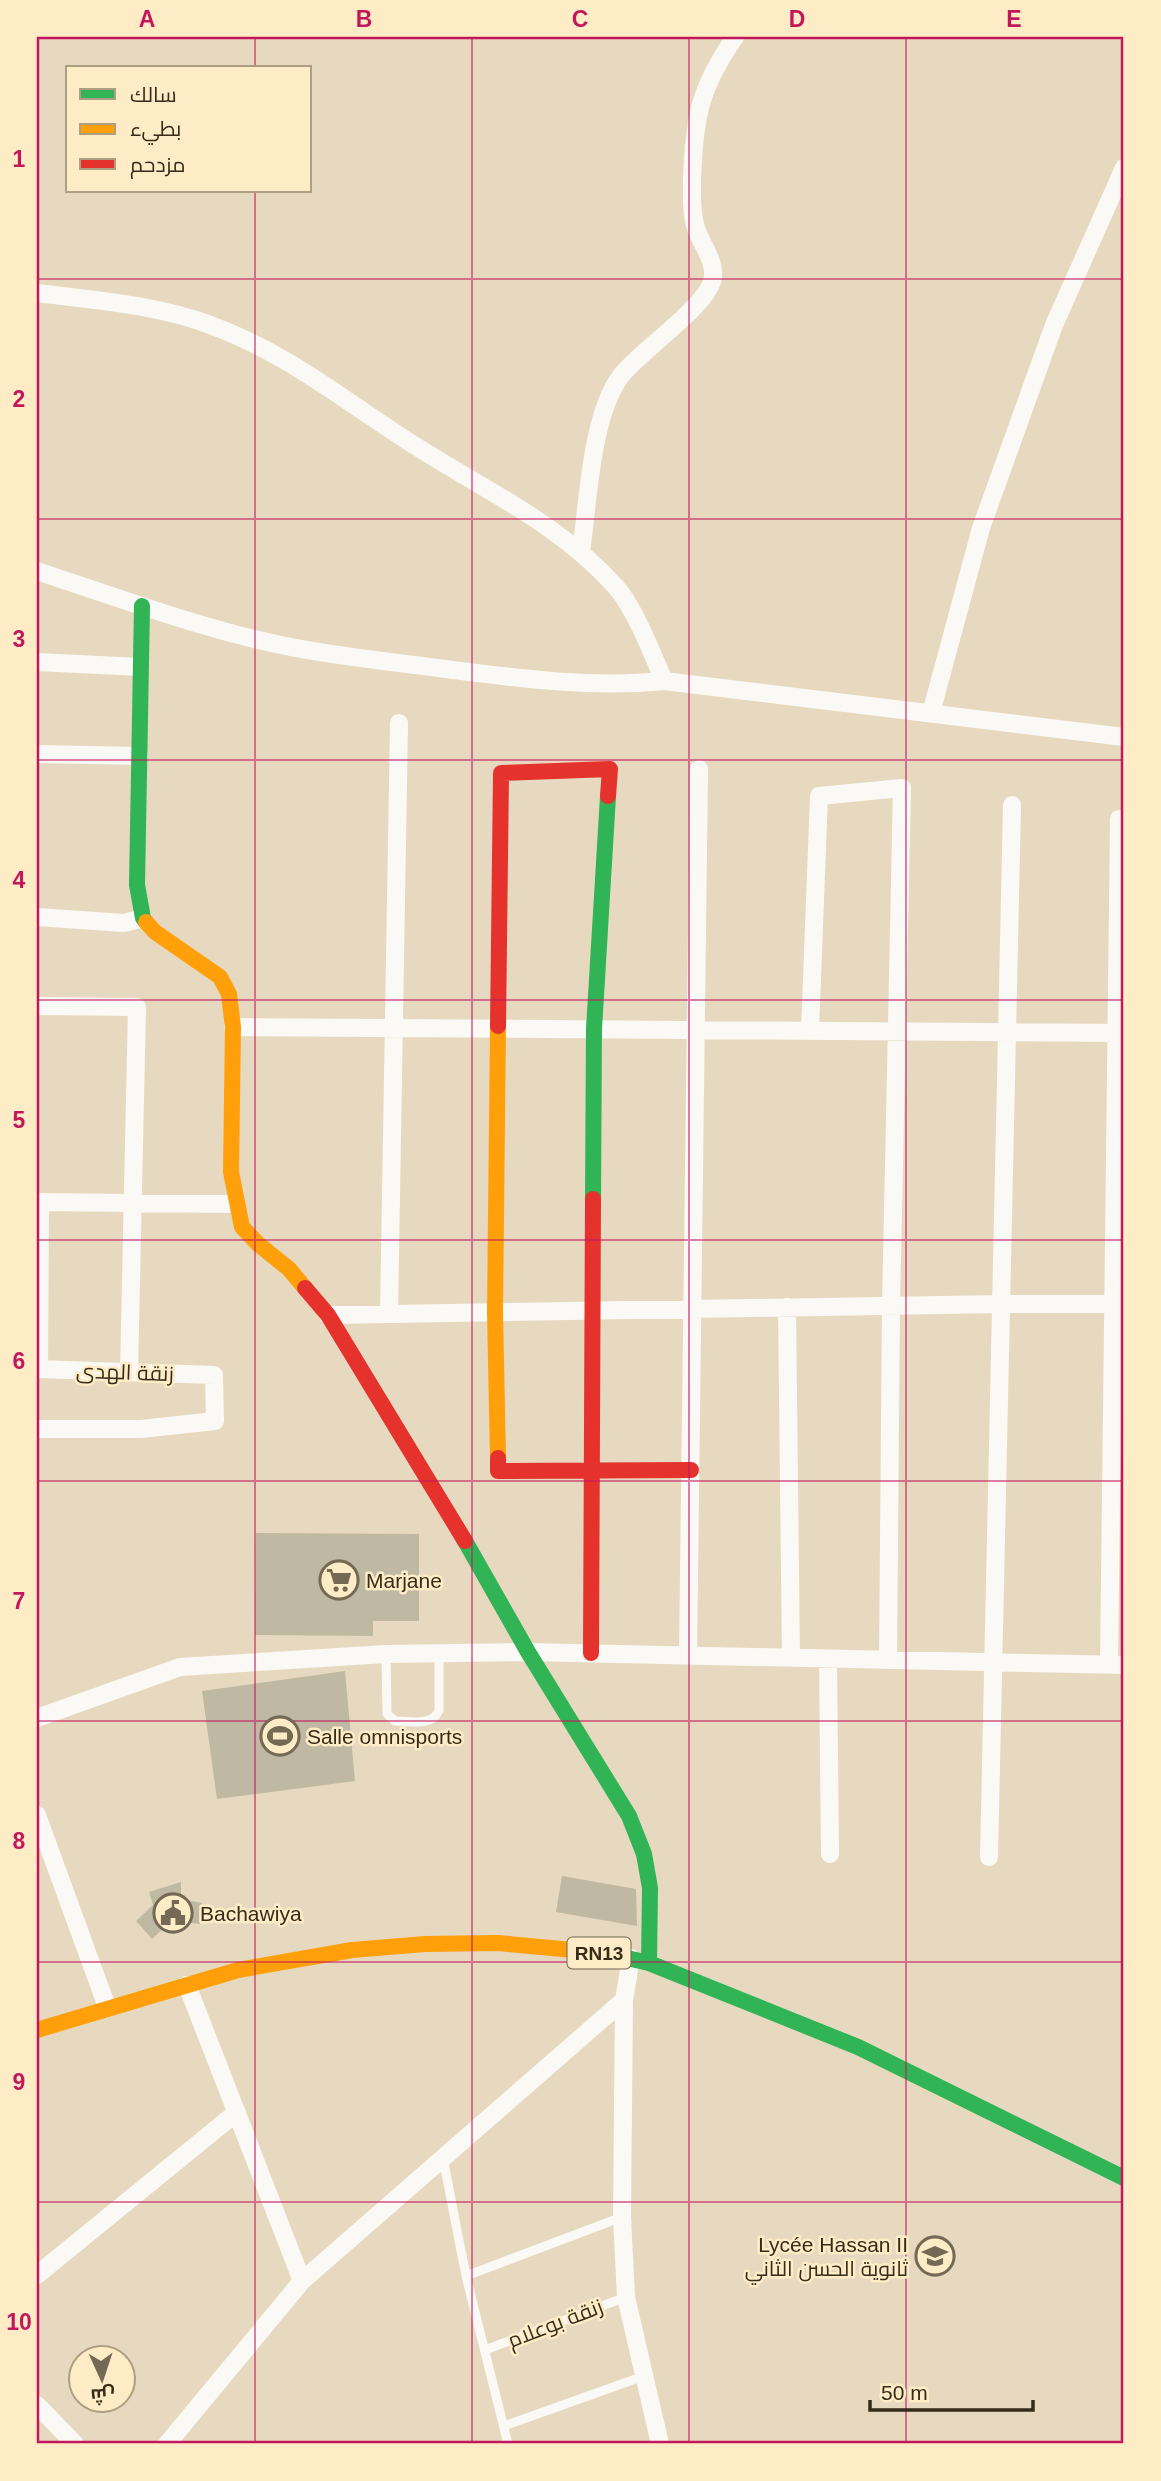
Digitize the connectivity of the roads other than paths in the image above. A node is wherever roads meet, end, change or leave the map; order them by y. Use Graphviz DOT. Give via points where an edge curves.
graph roads {
  1 [pos="735,37"];
  2 [pos="1124,168"];
  3 [pos="37,293"];
  4 [pos="581,552"];
  5 [pos="37,571"];
  6 [pos="142,606"];
  7 [pos="37,662"];
  8 [pos="140,667"];
  9 [pos="664,681"];
  10 [pos="930,713"];
  11 [pos="399,723"];
  12 [pos="1124,737"];
  13 [pos="37,754"];
  14 [pos="139,757"];
  15 [pos="699,769"];
  16 [pos="1012,805"];
  17 [pos="1124,819"];
  18 [pos="37,917"];
  19 [pos="143,918"];
  20 [pos="37,1006"];
  21 [pos="233,1027"];
  22 [pos="394,1028"];
  23 [pos="498,1028"];
  24 [pos="594,1029"];
  25 [pos="696,1030"];
  26 [pos="810,1031"];
  27 [pos="897,1031"];
  28 [pos="1007,1032"];
  29 [pos="1120,1033"];
  30 [pos="38,1202"];
  31 [pos="133,1202"];
  32 [pos="236,1204"];
  33 [pos="1001,1304"];
  34 [pos="1119,1304"];
  35 [pos="891,1306"];
  36 [pos="786,1307"];
  37 [pos="693,1309"];
  38 [pos="593,1310"];
  39 [pos="495,1312"];
  40 [pos="389,1314"];
  41 [pos="328,1315"];
  42 [pos="38,1369"];
  43 [pos="129,1372"];
  44 [pos="37,1429"];
  45 [pos="691,1470"];
  46 [pos="593,1472"];
  47 [pos="528,1652"];
  48 [pos="439,1653"];
  49 [pos="591,1653"];
  50 [pos="386,1654"];
  51 [pos="688,1656"];
  52 [pos="791,1658"];
  53 [pos="828,1659"];
  54 [pos="888,1660"];
  55 [pos="993,1662"];
  56 [pos="1116,1665"];
  57 [pos="37,1718"];
  58 [pos="37,1815"];
  59 [pos="830,1854"];
  60 [pos="989,1857"];
  61 [pos="631,1958"];
  62 [pos="649,1963"];
  63 [pos="187,1985"];
  64 [pos="624,2000"];
  65 [pos="107,2007"];
  66 [pos="37,2030"];
  67 [pos="237,2112"];
  68 [pos="443,2156"];
  69 [pos="1124,2178"];
  70 [pos="622,2217"];
  71 [pos="37,2275"];
  72 [pos="466,2276"];
  73 [pos="302,2281"];
  74 [pos="626,2297"];
  75 [pos="485,2350"];
  76 [pos="645,2376"];
  77 [pos="37,2404"];
  78 [pos="504,2426"];
  79 [pos="75,2444"];
  80 [pos="167,2444"];
  81 [pos="508,2444"];
  82 [pos="660,2444"];
  1 -- 4 [label="street" via="708,81 694,137 695,227 713,277 694,307 621,376 611,392 596,446"];
  2 -- 10 [label="street" via="1054,325 981,528"];
  3 -- 4 [label="street" via="145,308 211,325 262,346 399,436 529,513"];
  4 -- 9 [label="street" via="618,589"];
  5 -- 6 [label="street"];
  6 -- 8 [label="street"];
  6 -- 9 [label="street" via="255,639 341,655 558,682 625,685"];
  7 -- 8 [label="street"];
  8 -- 14 [label="street"];
  9 -- 10 [label="street"];
  10 -- 12 [label="street"];
  11 -- 22 [label="street"];
  13 -- 14 [label="street"];
  14 -- 19 [label="street" via="136,886"];
  15 -- 25 [label="street"];
  16 -- 28 [label="street"];
  17 -- 29 [label="street" via="1119,819"];
  18 -- 19 [label="street" via="124,923"];
  19 -- 21 [label="street" via="155,932 219,978 229,994"];
  20 -- 31 [label="street" via="137,1007"];
  21 -- 22 [label="street"];
  21 -- 32 [label="street" via="231,1172"];
  22 -- 23 [label="street"];
  22 -- 40 [label="street"];
  23 -- 24 [label="street"];
  23 -- 24 [label="street" via="501,773 610,769"];
  23 -- 39 [label="street"];
  24 -- 25 [label="street"];
  24 -- 38 [label="street"];
  25 -- 26 [label="street"];
  25 -- 37 [label="street"];
  26 -- 27 [label="street"];
  26 -- 27 [label="street" via="819,796 901,788"];
  27 -- 28 [label="street"];
  27 -- 35 [label="street"];
  28 -- 29 [label="street"];
  28 -- 33 [label="street"];
  29 -- 34 [label="street"];
  30 -- 31 [label="street"];
  30 -- 42 [label="street"];
  31 -- 32 [label="street"];
  31 -- 43 [label="street"];
  32 -- 41 [label="street" via="242,1227 289,1269"];
  33 -- 34 [label="street"];
  33 -- 35 [label="street"];
  33 -- 55 [label="street"];
  34 -- 56 [label="street"];
  35 -- 36 [label="street"];
  35 -- 54 [label="street"];
  36 -- 37 [label="street"];
  36 -- 52 [label="street"];
  37 -- 38 [label="street"];
  37 -- 45 [label="street"];
  38 -- 39 [label="street"];
  38 -- 46 [label="street"];
  39 -- 40 [label="street"];
  39 -- 46 [label="street" via="498,1471"];
  40 -- 41 [label="street"];
  41 -- 47 [label="street"];
  42 -- 43 [label="street, زنقة الهدى"];
  43 -- 44 [label="street, زنقة الهدى" via="214,1376 215,1420 141,1429"];
  45 -- 46 [label="street"];
  45 -- 51 [label="street"];
  46 -- 49 [label="street"];
  47 -- 48 [label="street"];
  47 -- 49 [label="street"];
  47 -- 62 [label="street" via="641,1840 650,1875"];
  48 -- 50 [label="street"];
  48 -- 50 [label="lane" via="439,1710 432,1721 395,1721 387,1714"];
  49 -- 51 [label="street"];
  50 -- 57 [label="street" via="180,1667"];
  51 -- 52 [label="street"];
  52 -- 53 [label="street"];
  53 -- 54 [label="street"];
  53 -- 59 [label="street"];
  54 -- 55 [label="street"];
  55 -- 56 [label="street"];
  55 -- 60 [label="street"];
  58 -- 65 [label="street"];
  61 -- 62 [label="street, RN13"];
  61 -- 63 [label="street, RN13" via="488,1941 420,1944 306,1956"];
  61 -- 64 [label="street"];
  62 -- 69 [label="street, RN13" via="858,2047"];
  63 -- 65 [label="street, RN13"];
  63 -- 67 [label="street"];
  64 -- 68 [label="street"];
  64 -- 70 [label="street"];
  65 -- 66 [label="street, RN13"];
  67 -- 71 [label="street"];
  67 -- 73 [label="street"];
  68 -- 72 [label="lane"];
  68 -- 73 [label="street"];
  70 -- 72 [label="lane"];
  70 -- 74 [label="street"];
  72 -- 75 [label="lane"];
  73 -- 80 [label="street"];
  74 -- 75 [label="lane, زنقة بوعلام"];
  74 -- 76 [label="street"];
  75 -- 78 [label="lane"];
  76 -- 78 [label="lane"];
  76 -- 82 [label="street"];
  77 -- 79 [label="street"];
  78 -- 81 [label="lane"];
}
